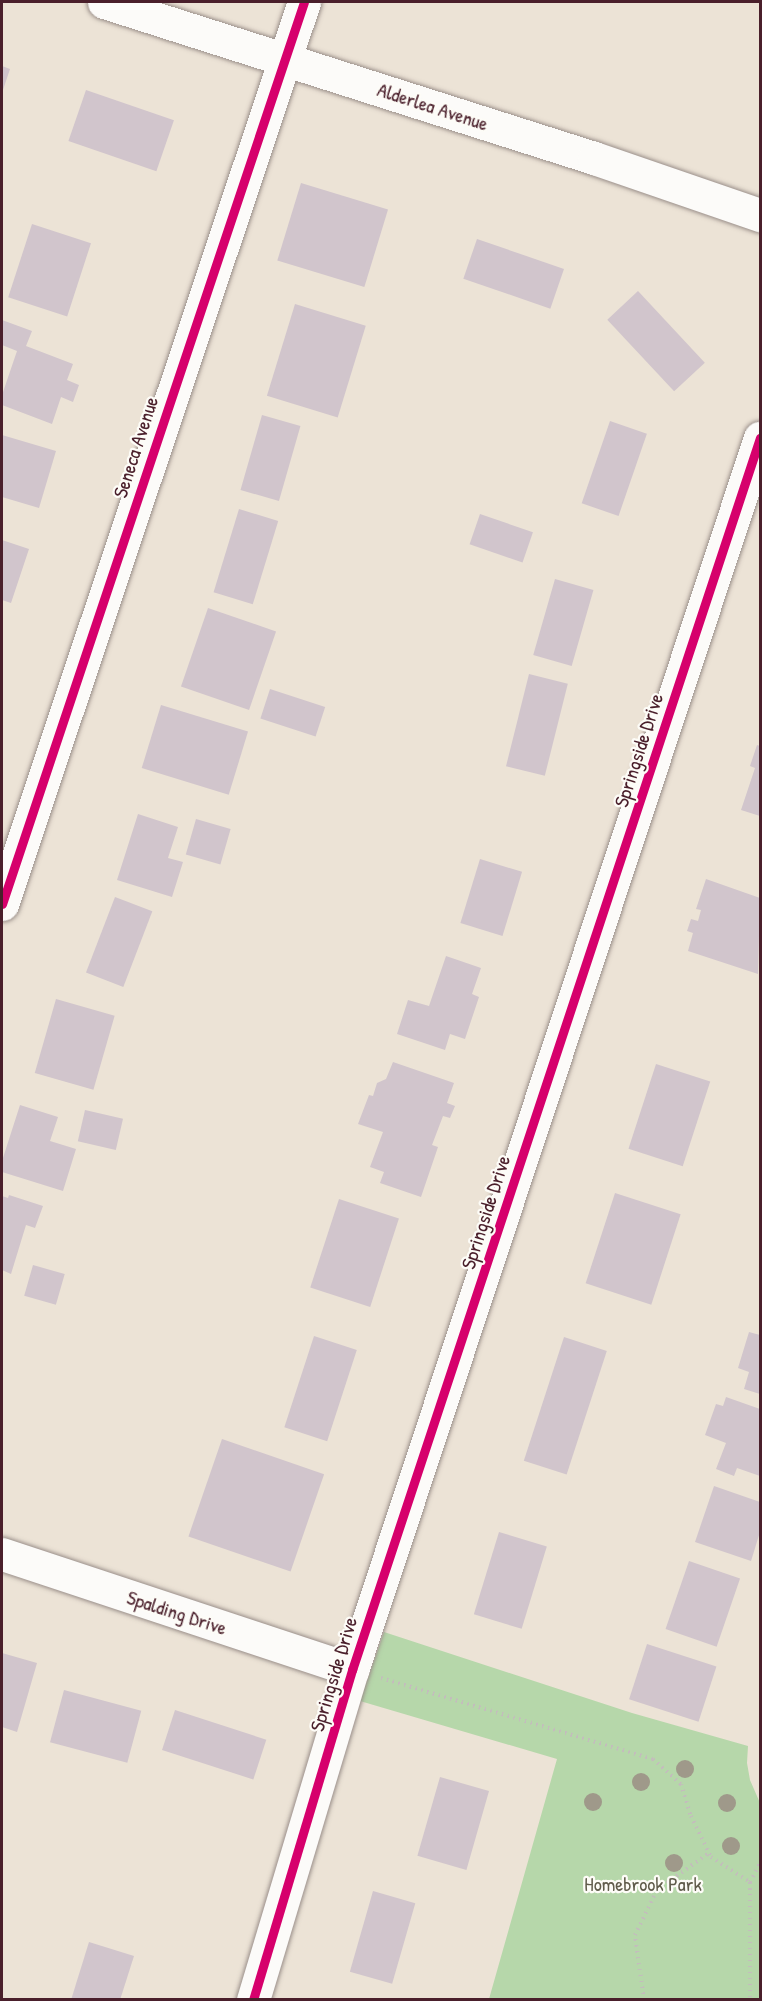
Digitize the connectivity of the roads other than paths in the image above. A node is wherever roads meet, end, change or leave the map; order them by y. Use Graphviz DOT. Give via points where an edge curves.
graph roads {
  1 [pos="104,2"];
  2 [pos="304,2"];
  3 [pos="284,58"];
  4 [pos="760,215"];
  5 [pos="760,438"];
  6 [pos="2,904"];
  7 [pos="2,1554"];
  8 [pos="352,1670"];
  9 [pos="252,2000"];
  1 -- 3 [label="street, Alderlea Avenue"];
  2 -- 3 [label="street, Seneca Avenue"];
  3 -- 4 [label="street, Alderlea Avenue"];
  3 -- 6 [label="street, Seneca Avenue"];
  5 -- 8 [label="street, Springside Drive"];
  7 -- 8 [label="street, Spalding Drive"];
  8 -- 9 [label="street, Springside Drive"];
}
